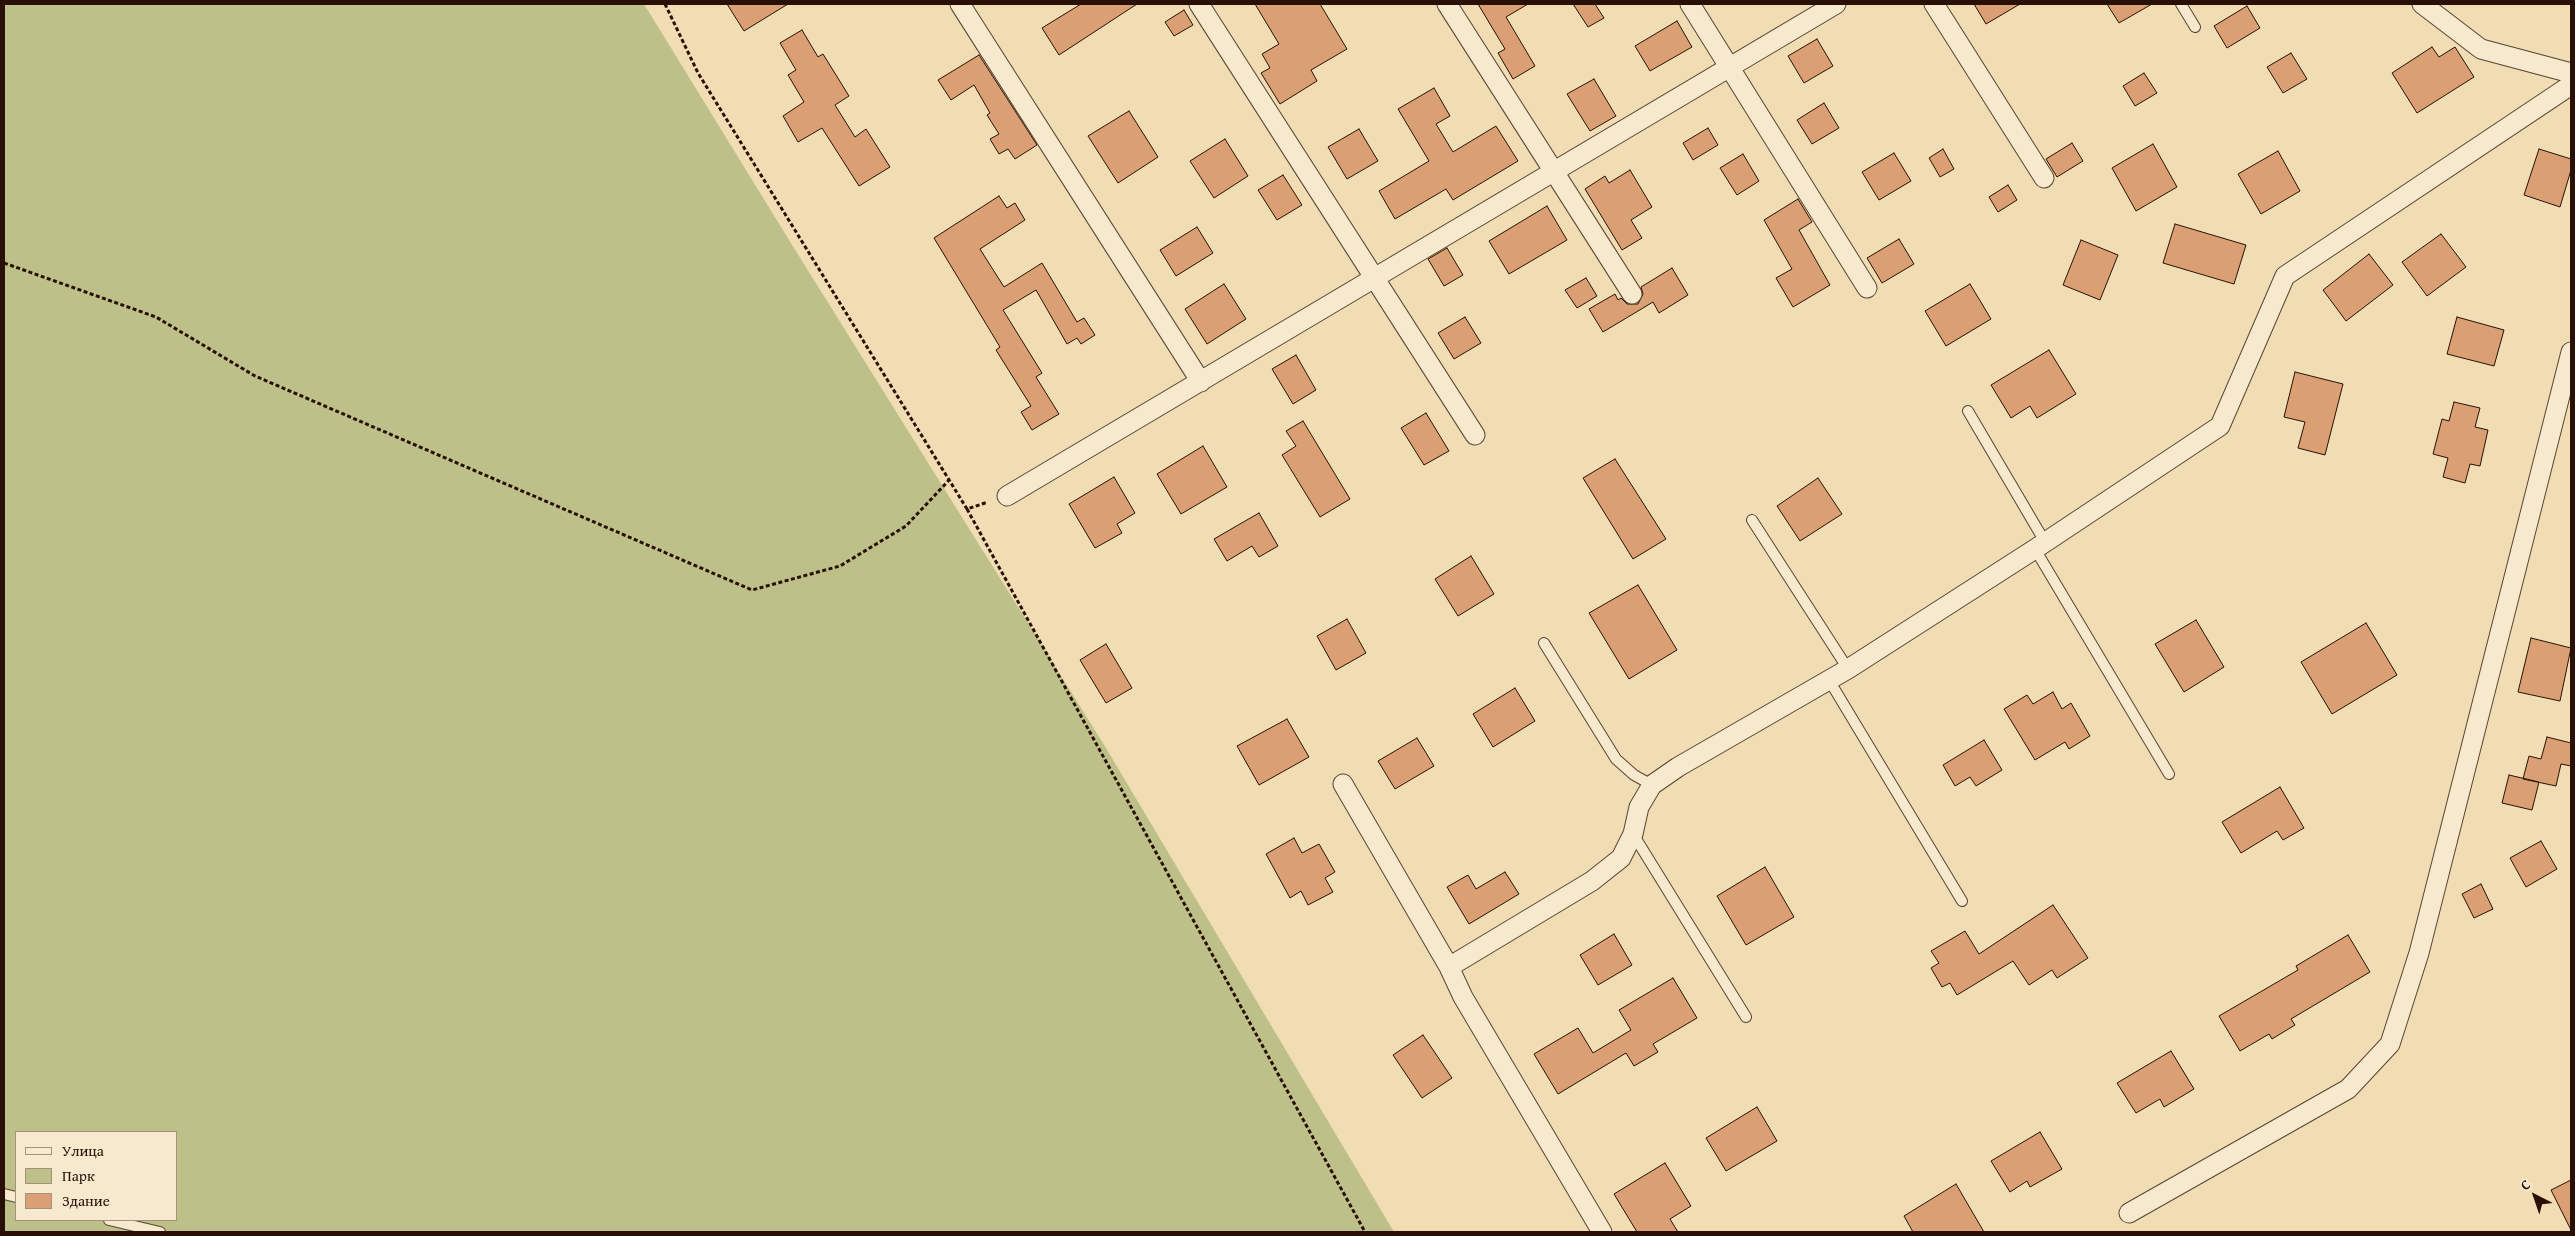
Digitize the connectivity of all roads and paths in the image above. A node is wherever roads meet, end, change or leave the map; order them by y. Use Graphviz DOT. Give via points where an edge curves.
graph roads {
  1 [pos="665,4"];
  2 [pos="960,4"];
  3 [pos="1198,4"];
  4 [pos="1446,4"];
  5 [pos="1690,4"];
  6 [pos="1836,4"];
  7 [pos="1934,4"];
  8 [pos="2181,4"];
  9 [pos="2422,4"];
  10 [pos="2195,27"];
  11 [pos="1731,67"];
  12 [pos="2571,73"];
  13 [pos="2571,85"];
  14 [pos="1554,172"];
  15 [pos="2044,178"];
  16 [pos="4,263"];
  17 [pos="1374,276"];
  18 [pos="1867,288"];
  19 [pos="1632,294"];
  20 [pos="2571,352"];
  21 [pos="1201,382"];
  22 [pos="1968,411"];
  23 [pos="1475,435"];
  24 [pos="950,479"];
  25 [pos="1006,496"];
  26 [pos="967,509"];
  27 [pos="1752,520"];
  28 [pos="2040,546"];
  29 [pos="1544,643"];
  30 [pos="1848,669"];
  31 [pos="1829,680"];
  32 [pos="2169,774"];
  33 [pos="1343,784"];
  34 [pos="1652,785"];
  35 [pos="1634,834"];
  36 [pos="1962,901"];
  37 [pos="1449,967"];
  38 [pos="1746,1017"];
  39 [pos="2129,1213"];
  40 [pos="113,1221"];
  41 [pos="160,1232"];
  42 [pos="1365,1232"];
  43 [pos="1602,1232"];
  1 -- 24 [label="path" via="698,73"];
  2 -- 21 [label="street"];
  3 -- 17 [label="street"];
  4 -- 14 [label="street"];
  5 -- 11 [label="street"];
  6 -- 11 [label="street"];
  7 -- 15 [label="street"];
  8 -- 10 [label="lane"];
  9 -- 12 [label="street" via="2482,49"];
  11 -- 14 [label="street"];
  11 -- 18 [label="street"];
  13 -- 28 [label="street" via="2285,276 2220,426"];
  14 -- 17 [label="street"];
  14 -- 19 [label="street"];
  16 -- 24 [label="path" via="156,317 254,376 752,590 840,566 906,526"];
  17 -- 21 [label="street"];
  17 -- 23 [label="street"];
  20 -- 39 [label="street" via="2419,953 2390,1044 2348,1090"];
  21 -- 25 [label="street"];
  22 -- 28 [label="lane"];
  24 -- 26 [label="path"];
  25 -- 26 [label="path"];
  26 -- 42 [label="path"];
  27 -- 30 [label="lane"];
  28 -- 30 [label="street"];
  28 -- 32 [label="lane"];
  29 -- 34 [label="lane" via="1616,759"];
  30 -- 31 [label="street"];
  31 -- 34 [label="street"];
  31 -- 36 [label="lane"];
  33 -- 37 [label="street"];
  34 -- 35 [label="street" via="1639,806"];
  35 -- 37 [label="street" via="1621,858 1592,881"];
  35 -- 38 [label="lane"];
  37 -- 43 [label="street" via="1463,997"];
  40 -- 41 [label="lane"];
}
